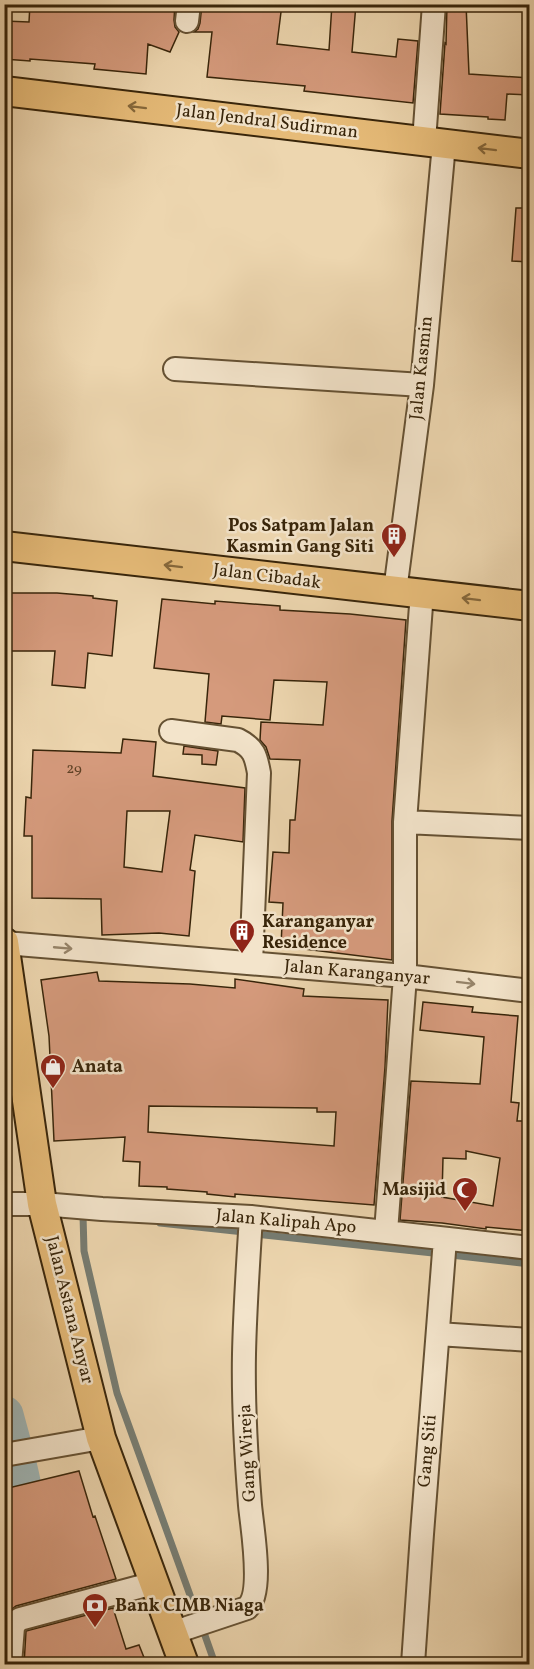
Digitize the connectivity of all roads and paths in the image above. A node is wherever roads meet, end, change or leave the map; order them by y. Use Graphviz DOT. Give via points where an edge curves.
graph roads {
  1 [pos="434,4"];
  2 [pos="4,91"];
  3 [pos="434,143"];
  4 [pos="530,154"];
  5 [pos="175,369"];
  6 [pos="422,385"];
  7 [pos="4,546"];
  8 [pos="409,592"];
  9 [pos="530,606"];
  10 [pos="171,731"];
  11 [pos="405,822"];
  12 [pos="530,828"];
  13 [pos="5,954"];
  14 [pos="251,963"];
  15 [pos="405,976"];
  16 [pos="530,991"];
  17 [pos="4,1204"];
  18 [pos="42,1204"];
  19 [pos="251,1217"];
  20 [pos="386,1232"];
  21 [pos="445,1239"];
  22 [pos="530,1248"];
  23 [pos="438,1334"];
  24 [pos="530,1340"];
  25 [pos="101,1438"];
  26 [pos="4,1455"];
  27 [pos="154,1583"];
  28 [pos="172,1633"];
  29 [pos="10,1665"];
  30 [pos="184,1665"];
  31 [pos="413,1665"];
  1 -- 3 [label="street, Jalan Kasmin"];
  3 -- 2 [label="main road, Jalan Jendral Sudirman, one-way"];
  4 -- 3 [label="main road, Jalan Jendral Sudirman, one-way"];
  3 -- 6 [label="street, Jalan Kasmin"];
  5 -- 6 [label="street"];
  6 -- 8 [label="street, Jalan Kasmin"];
  8 -- 7 [label="main road, Jalan Cibadak, one-way"];
  9 -- 8 [label="main road, Jalan Cibadak, one-way"];
  8 -- 11 [label="street, Jalan Kasmin"];
  10 -- 14 [label="street" via="238,740 247,744 257,761"];
  11 -- 12 [label="street"];
  11 -- 15 [label="street, Jalan Kasmin"];
  13 -- 14 [label="street, Jalan Karanganyar, one-way"];
  13 -- 18 [label="main road, Jalan Astana Anyar"];
  14 -- 15 [label="street, Jalan Karanganyar"];
  15 -- 16 [label="street, Jalan Karanganyar, one-way"];
  15 -- 20 [label="street"];
  17 -- 18 [label="street, Jalan Kalipah Apo"];
  18 -- 19 [label="street, Jalan Kalipah Apo"];
  18 -- 25 [label="main road, Jalan Astana Anyar"];
  19 -- 20 [label="street, Jalan Kalipah Apo"];
  19 -- 28 [label="street, Gang Wireja" via="244,1354 245,1449 255,1595 248,1608"];
  20 -- 21 [label="street, Jalan Kalipah Apo"];
  21 -- 22 [label="street, Jalan Kalipah Apo"];
  21 -- 23 [label="street, Gang Siti"];
  23 -- 24 [label="street"];
  23 -- 31 [label="street, Gang Siti"];
  25 -- 26 [label="street"];
  25 -- 27 [label="main road, Jalan Astana Anyar"];
  27 -- 28 [label="main road, Jalan Astana Anyar"];
  27 -- 29 [label="street" via="20,1619 14,1627"];
  28 -- 30 [label="main road, Jalan Astana Anyar"];
}
